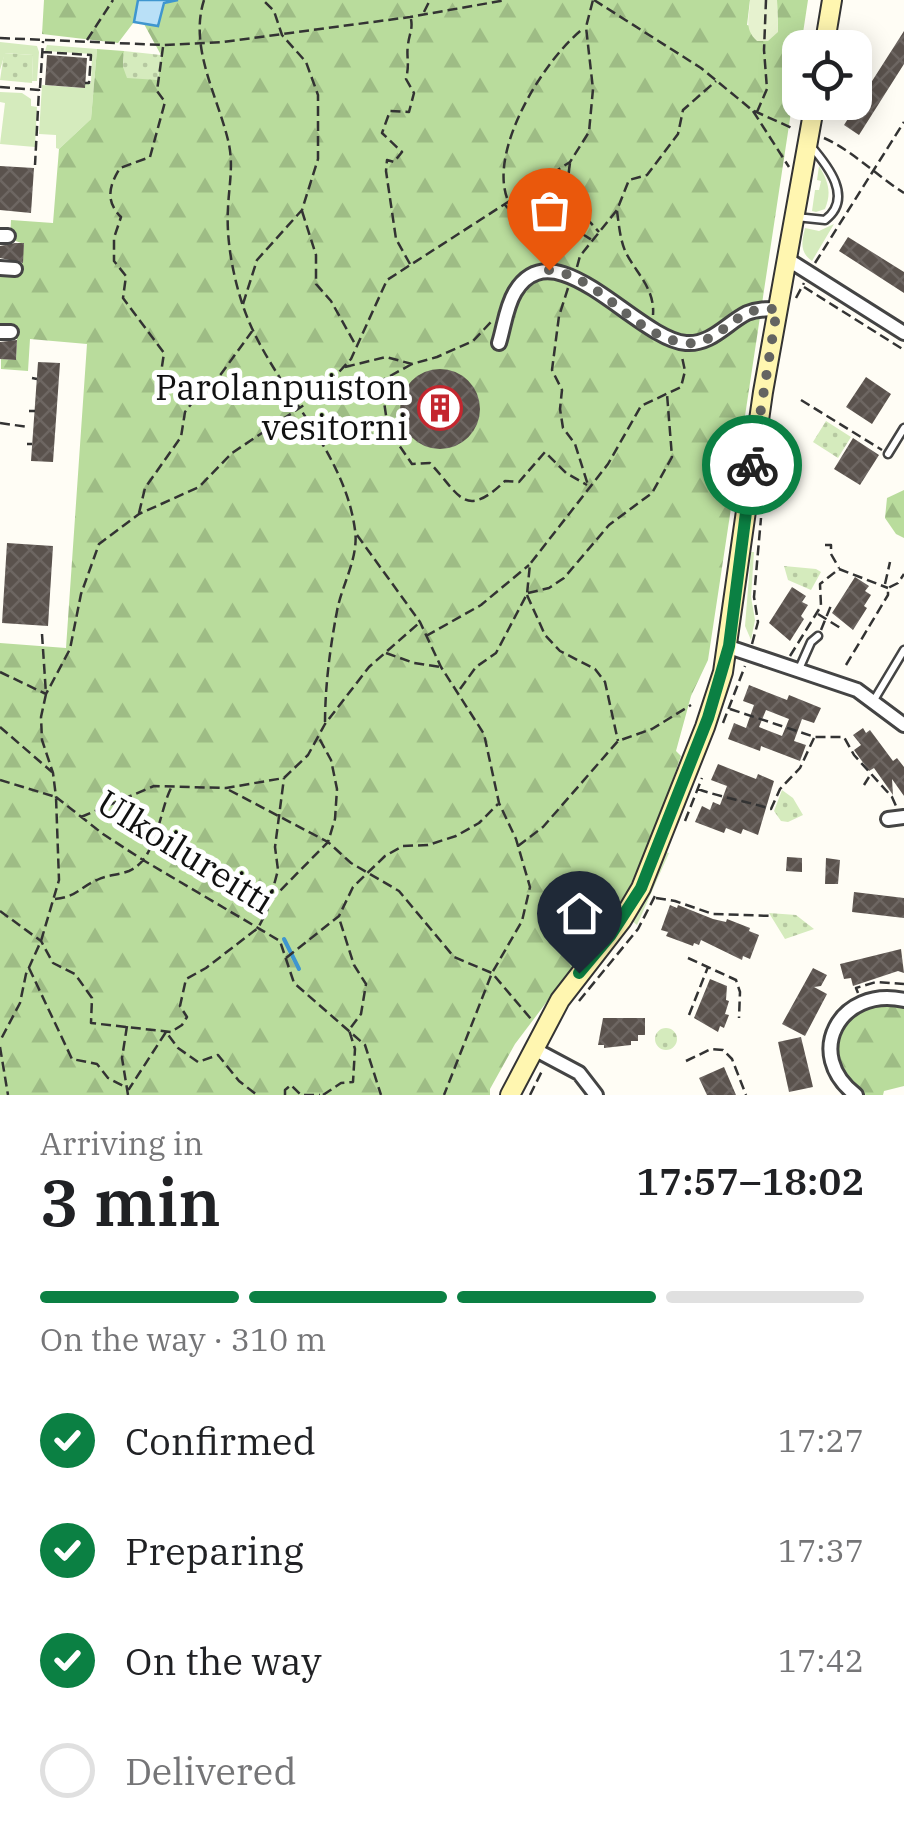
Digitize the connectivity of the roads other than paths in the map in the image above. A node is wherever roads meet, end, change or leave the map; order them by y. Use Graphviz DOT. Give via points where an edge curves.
graph roads {
  1 [pos="832,0"];
  2 [pos="827,30"];
  3 [pos="815,120"];
  4 [pos="816,140"];
  5 [pos="794,216"];
  6 [pos="786,259"];
  7 [pos="0,268"];
  8 [pos="15,270"];
  9 [pos="777,309"];
  10 [pos="904,332"];
  11 [pos="499,343"];
  12 [pos="904,428"];
  13 [pos="888,454"];
  14 [pos="818,636"];
  15 [pos="729,646"];
  16 [pos="904,650"];
  17 [pos="799,668"];
  18 [pos="874,700"];
  19 [pos="904,725"];
  20 [pos="904,1000"];
  21 [pos="534,1049"];
  22 [pos="510,1095"];
  23 [pos="596,1095"];
  24 [pos="856,1095"];
  1 -- 2 [label="street"];
  3 -- 4 [label="street"];
  4 -- 5 [label="street"];
  4 -- 5 [label="lane" via="832,176 836,210 825,220"];
  5 -- 6 [label="street"];
  6 -- 9 [label="street"];
  6 -- 10 [label="street" via="806,280"];
  7 -- 8 [label="street"];
  9 -- 11 [label="street" via="751,311 703,341 680,342 574,278 549,270 516,290"];
  9 -- 15 [label="street"];
  12 -- 13 [label="lane"];
  14 -- 17 [label="lane"];
  15 -- 17 [label="street"];
  15 -- 21 [label="street" via="705,727 641,888 568,988"];
  16 -- 18 [label="lane"];
  17 -- 18 [label="street"];
  18 -- 19 [label="street"];
  20 -- 24 [label="street" via="861,1002 842,1018 830,1049 837,1076"];
  21 -- 22 [label="street"];
  21 -- 23 [label="street" via="579,1073"];
}
